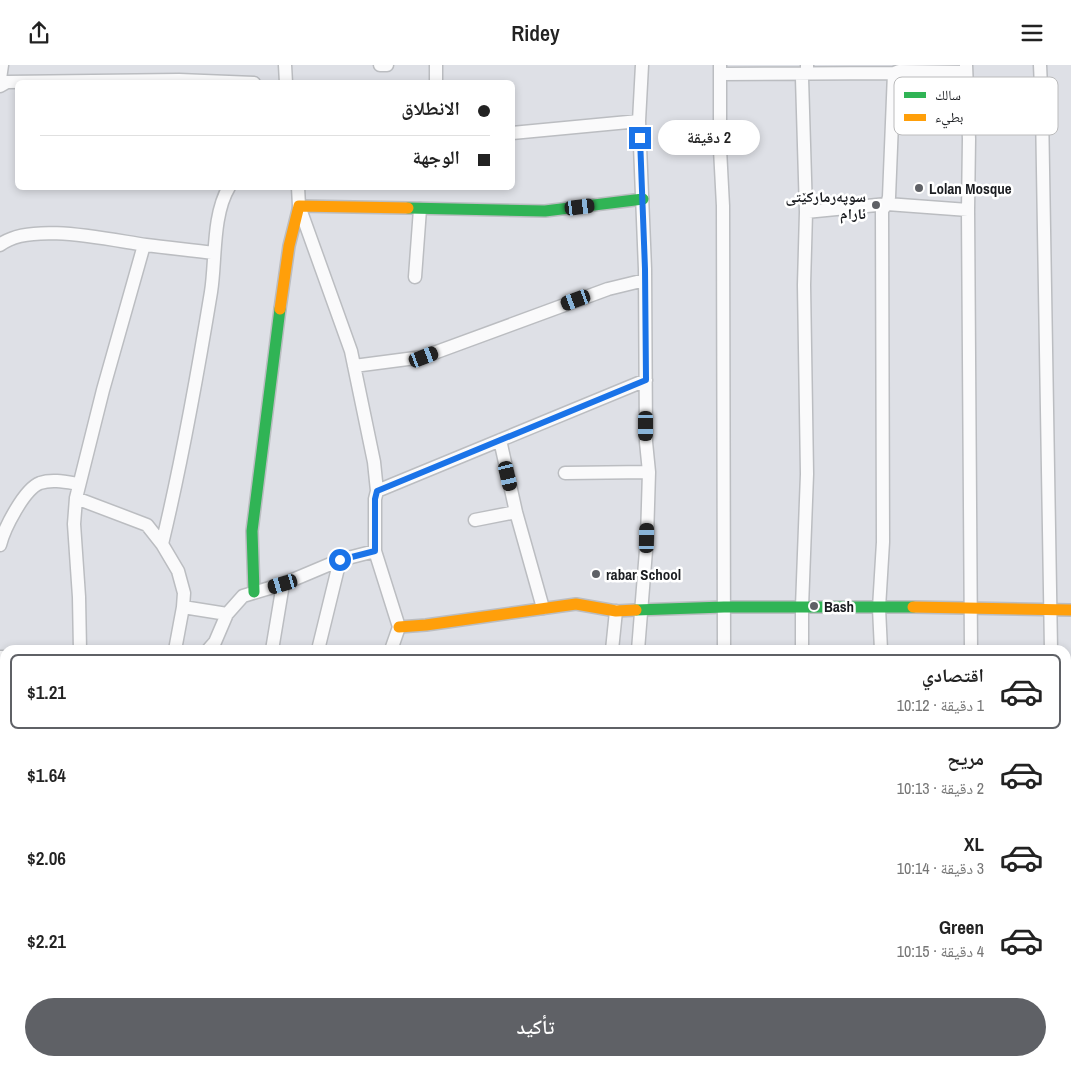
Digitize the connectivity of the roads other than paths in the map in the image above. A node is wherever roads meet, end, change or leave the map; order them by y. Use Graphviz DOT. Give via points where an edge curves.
graph roads {
  1 [pos="2,65"];
  2 [pos="285,65"];
  3 [pos="380,65"];
  4 [pos="387,65"];
  5 [pos="436,65"];
  6 [pos="642,65"];
  7 [pos="720,69"];
  8 [pos="806,69"];
  9 [pos="897,69"];
  10 [pos="966,69"];
  11 [pos="0,79"];
  12 [pos="286,80"];
  13 [pos="436,80"];
  14 [pos="15,83"];
  15 [pos="0,86"];
  16 [pos="894,117"];
  17 [pos="640,121"];
  18 [pos="515,133"];
  19 [pos="969,135"];
  20 [pos="1043,135"];
  21 [pos="228,190"];
  22 [pos="298,190"];
  23 [pos="643,199"];
  24 [pos="887,204"];
  25 [pos="299,206"];
  26 [pos="420,209"];
  27 [pos="968,210"];
  28 [pos="806,212"];
  29 [pos="1,242"];
  30 [pos="144,245"];
  31 [pos="214,253"];
  32 [pos="415,277"];
  33 [pos="645,280"];
  34 [pos="354,365"];
  35 [pos="646,380"];
  36 [pos="500,440"];
  37 [pos="649,472"];
  38 [pos="565,473"];
  39 [pos="79,485"];
  40 [pos="377,491"];
  41 [pos="76,498"];
  42 [pos="516,512"];
  43 [pos="475,520"];
  44 [pos="4,523"];
  45 [pos="162,544"];
  46 [pos="0,545"];
  47 [pos="375,551"];
  48 [pos="340,560"];
  49 [pos="283,584"];
  50 [pos="254,592"];
  51 [pos="183,607"];
  52 [pos="724,607"];
  53 [pos="802,607"];
  54 [pos="970,607"];
  55 [pos="543,608"];
  56 [pos="879,609"];
  57 [pos="1052,609"];
  58 [pos="640,610"];
  59 [pos="1071,610"];
  60 [pos="616,611"];
  61 [pos="226,614"];
  62 [pos="399,627"];
  63 [pos="80,645"];
  64 [pos="176,645"];
  65 [pos="215,645"];
  66 [pos="273,645"];
  67 [pos="319,645"];
  68 [pos="394,645"];
  69 [pos="613,645"];
  70 [pos="638,645"];
  71 [pos="724,645"];
  72 [pos="802,645"];
  73 [pos="881,645"];
  74 [pos="971,645"];
  75 [pos="1051,645"];
  1 -- 11 [label="street"];
  2 -- 12 [label="street"];
  3 -- 4 [label="street"];
  5 -- 13 [label="street"];
  6 -- 17 [label="street"];
  7 -- 8 [label="street"];
  7 -- 52 [label="street"];
  8 -- 9 [label="street"];
  8 -- 28 [label="street" via="802,78"];
  9 -- 10 [label="street"];
  14 -- 15 [label="street"];
  16 -- 24 [label="street"];
  17 -- 18 [label="street"];
  17 -- 23 [label="street"];
  19 -- 27 [label="street"];
  20 -- 57 [label="street"];
  21 -- 31 [label="street" via="220,213"];
  22 -- 25 [label="street"];
  23 -- 26 [label="main road" via="545,211"];
  23 -- 33 [label="street"];
  24 -- 27 [label="street"];
  24 -- 28 [label="street"];
  24 -- 56 [label="street" via="882,210 883,542"];
  25 -- 26 [label="main road"];
  25 -- 34 [label="street"];
  25 -- 50 [label="main road" via="289,246 252,531"];
  26 -- 32 [label="street"];
  27 -- 54 [label="street"];
  28 -- 53 [label="street" via="807,474"];
  29 -- 30 [label="street" via="17,236 40,234 102,237"];
  30 -- 31 [label="street"];
  30 -- 39 [label="street"];
  31 -- 45 [label="street" via="201,352"];
  33 -- 34 [label="street" via="608,289 424,357"];
  33 -- 35 [label="street"];
  34 -- 40 [label="street"];
  35 -- 36 [label="street"];
  35 -- 37 [label="street"];
  36 -- 40 [label="street"];
  36 -- 42 [label="street"];
  37 -- 38 [label="street"];
  37 -- 58 [label="street"];
  39 -- 41 [label="street"];
  39 -- 44 [label="street" via="50,481 38,484"];
  40 -- 47 [label="street"];
  41 -- 45 [label="street" via="147,525"];
  41 -- 63 [label="street" via="74,524"];
  42 -- 43 [label="street"];
  42 -- 55 [label="street"];
  44 -- 46 [label="street"];
  45 -- 51 [label="street" via="178,571 184,593"];
  47 -- 48 [label="street"];
  47 -- 62 [label="street"];
  48 -- 49 [label="street"];
  48 -- 67 [label="street"];
  49 -- 50 [label="street"];
  49 -- 66 [label="street"];
  50 -- 61 [label="street" via="243,596"];
  51 -- 61 [label="street"];
  51 -- 64 [label="street"];
  52 -- 53 [label="main road"];
  52 -- 58 [label="main road"];
  52 -- 71 [label="street"];
  53 -- 56 [label="main road"];
  53 -- 72 [label="street"];
  54 -- 56 [label="main road"];
  54 -- 57 [label="main road"];
  54 -- 74 [label="street"];
  55 -- 60 [label="main road" via="576,604"];
  55 -- 62 [label="main road"];
  56 -- 73 [label="street"];
  57 -- 59 [label="main road"];
  57 -- 75 [label="street"];
  58 -- 60 [label="main road"];
  58 -- 70 [label="street"];
  60 -- 69 [label="street"];
  61 -- 65 [label="street"];
  62 -- 68 [label="street"];
}
